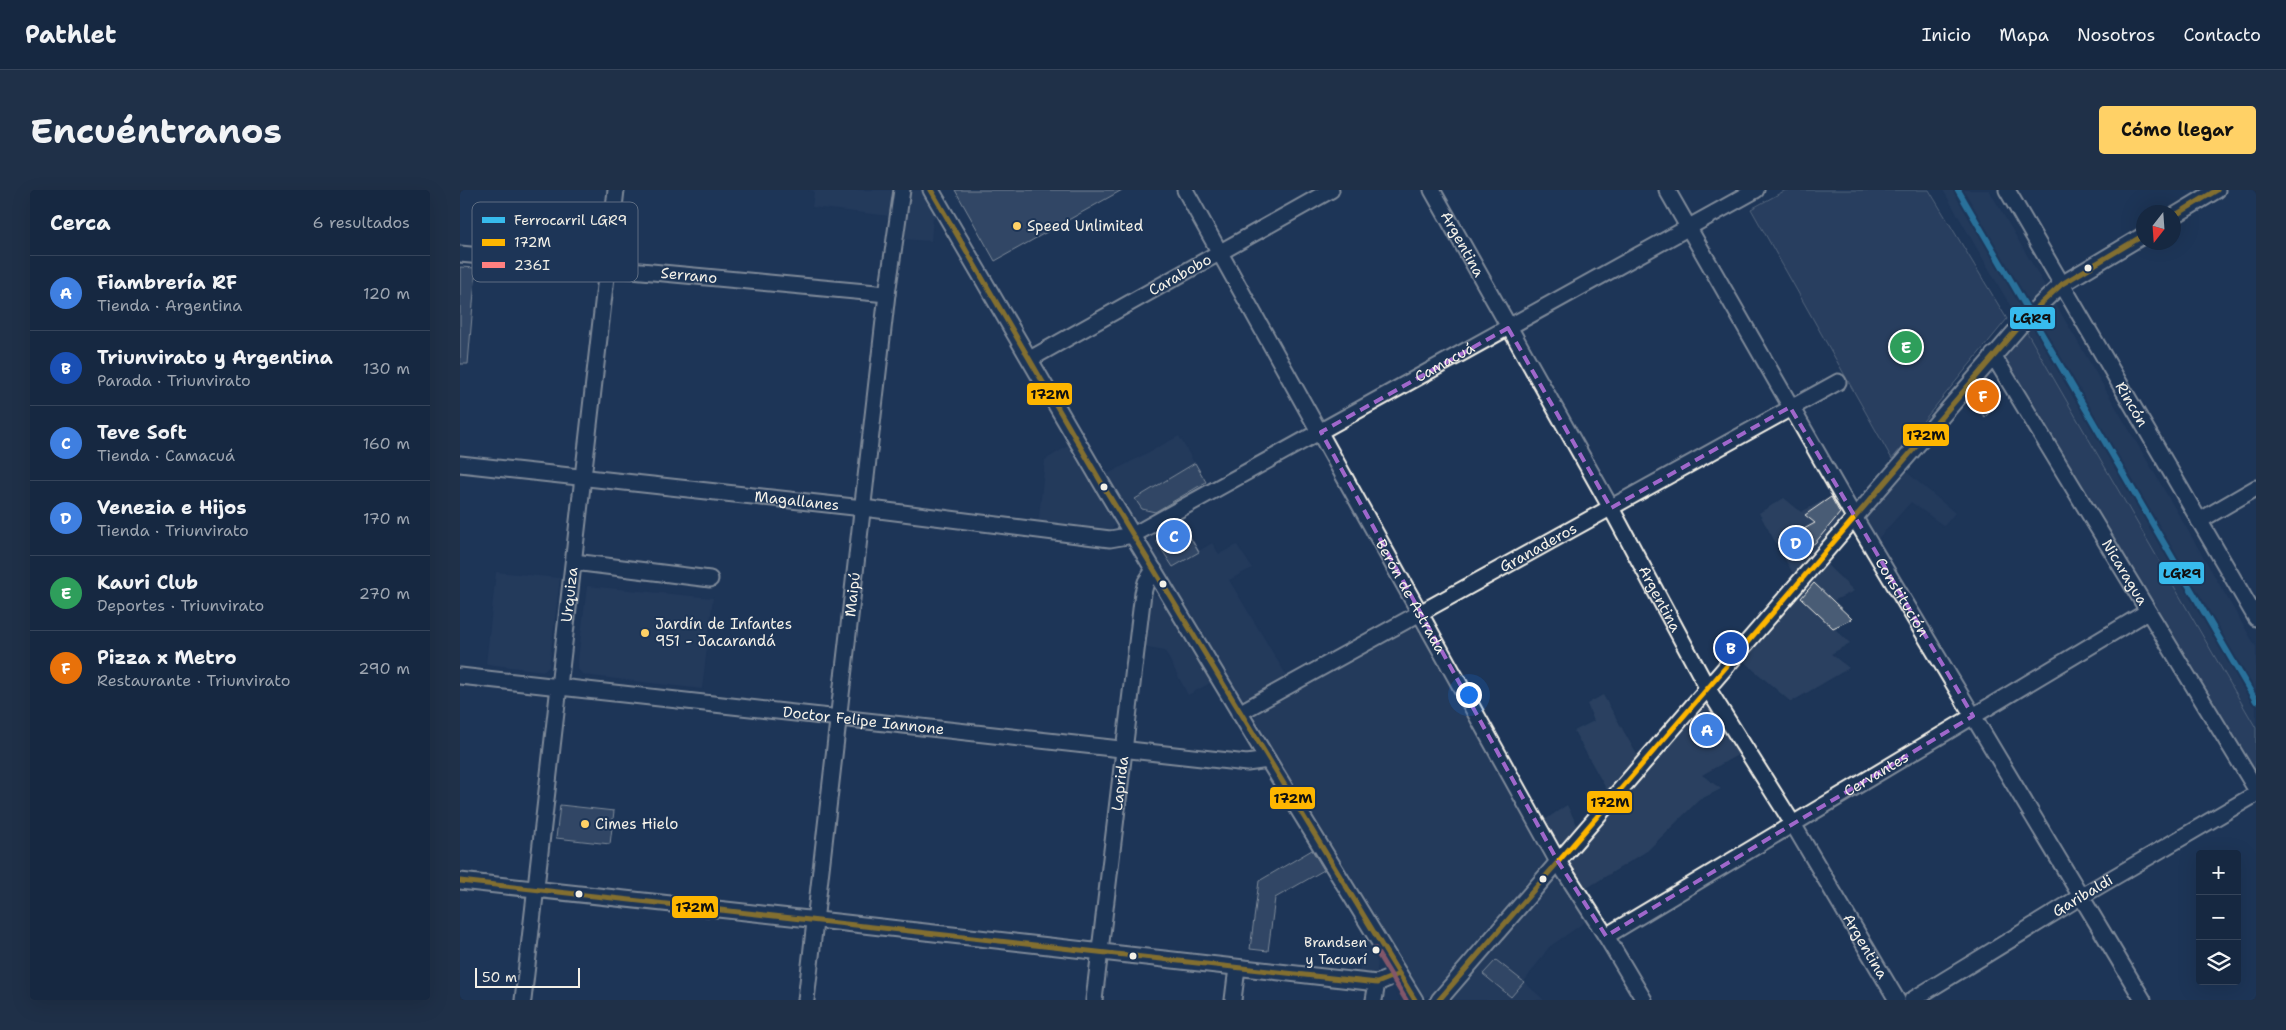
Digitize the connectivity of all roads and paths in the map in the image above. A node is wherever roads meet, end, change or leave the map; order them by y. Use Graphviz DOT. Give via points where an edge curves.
graph roads {
  1 [pos="902,190"];
  2 [pos="931,190"];
  3 [pos="1185,190"];
  4 [pos="1331,190"];
  5 [pos="1432,190"];
  6 [pos="1667,190"];
  7 [pos="1756,190"];
  8 [pos="2007,190"];
  9 [pos="2217,190"];
  10 [pos="2181,212"];
  11 [pos="1690,228"];
  12 [pos="2136,240"];
  13 [pos="1220,252"];
  14 [pos="638,271"];
  15 [pos="604,282"];
  16 [pos="2062,284"];
  17 [pos="887,294"];
  18 [pos="1508,328"];
  19 [pos="1993,355"];
  20 [pos="1030,359"];
  21 [pos="1838,382"];
  22 [pos="1790,407"];
  23 [pos="1321,432"];
  24 [pos="460,464"];
  25 [pos="583,478"];
  26 [pos="2256,488"];
  27 [pos="862,508"];
  28 [pos="1611,508"];
  29 [pos="1854,517"];
  30 [pos="2199,521"];
  31 [pos="1133,535"];
  32 [pos="574,562"];
  33 [pos="1154,570"];
  34 [pos="710,579"];
  35 [pos="2147,612"];
  36 [pos="1419,613"];
  37 [pos="2256,618"];
  38 [pos="460,676"];
  39 [pos="560,687"];
  40 [pos="1708,689"];
  41 [pos="1239,713"];
  42 [pos="1973,716"];
  43 [pos="840,718"];
  44 [pos="1123,750"];
  45 [pos="1268,760"];
  46 [pos="2256,789"];
  47 [pos="2256,794"];
  48 [pos="1793,824"];
  49 [pos="1557,860"];
  50 [pos="460,881"];
  51 [pos="536,889"];
  52 [pos="2080,897"];
  53 [pos="816,919"];
  54 [pos="1606,936"];
  55 [pos="1100,953"];
  56 [pos="1238,968"];
  57 [pos="1400,974"];
  58 [pos="1377,983"];
  59 [pos="523,1000"];
  60 [pos="806,1000"];
  61 [pos="1094,1000"];
  62 [pos="1233,1000"];
  63 [pos="1374,1000"];
  64 [pos="1415,1000"];
  65 [pos="1439,1000"];
  66 [pos="1644,1000"];
  67 [pos="1897,1000"];
  68 [pos="1912,1000"];
  69 [pos="2143,1000"];
  1 -- 17 [label="street, Maipú"];
  2 -- 20 [label="street"];
  3 -- 13 [label="street, Berón de Astrada"];
  4 -- 13 [label="street, Carabobo"];
  5 -- 18 [label="street, Argentina"];
  6 -- 11 [label="street, Constitución"];
  7 -- 11 [label="street, Camacuá"];
  8 -- 16 [label="street, Rincón"];
  9 -- 10 [label="street"];
  11 -- 18 [label="street, Camacuá"];
  11 -- 22 [label="street, Constitución"];
  12 -- 16 [label="street"];
  13 -- 20 [label="street, Carabobo"];
  13 -- 23 [label="street, Berón de Astrada"];
  14 -- 17 [label="street, Serrano"];
  15 -- 25 [label="street, Urquiza"];
  16 -- 19 [label="street" via="2038,305"];
  16 -- 30 [label="street, Rincón"];
  17 -- 27 [label="street, Maipú"];
  18 -- 23 [label="street, Camacuá"];
  18 -- 28 [label="street, Argentina"];
  19 -- 29 [label="street"];
  19 -- 35 [label="street, Nicaragua"];
  20 -- 31 [label="street"];
  21 -- 22 [label="street, Granaderos"];
  22 -- 28 [label="street, Granaderos"];
  22 -- 29 [label="street, Constitución"];
  23 -- 31 [label="street, Camacuá"];
  23 -- 36 [label="street, Berón de Astrada"];
  24 -- 25 [label="street, Magallanes"];
  25 -- 27 [label="street, Magallanes"];
  25 -- 32 [label="street, Urquiza"];
  26 -- 30 [label="street"];
  27 -- 31 [label="street, Magallanes" via="1110,539"];
  27 -- 43 [label="street, Maipú"];
  28 -- 36 [label="street, Granaderos"];
  28 -- 40 [label="street, Argentina"];
  29 -- 40 [label="street"];
  29 -- 42 [label="street, Constitución"];
  30 -- 37 [label="street, Rincón"];
  31 -- 33 [label="street"];
  32 -- 34 [label="street"];
  32 -- 39 [label="street, Urquiza"];
  33 -- 41 [label="street"];
  33 -- 44 [label="street, Laprida" via="1143,593"];
  35 -- 42 [label="street, Cervantes"];
  35 -- 46 [label="street, Nicaragua"];
  36 -- 41 [label="street, Granaderos"];
  36 -- 49 [label="street, Berón de Astrada"];
  38 -- 39 [label="street, Doctor Felipe Iannone"];
  39 -- 43 [label="street, Doctor Felipe Iannone"];
  39 -- 51 [label="street, Urquiza"];
  40 -- 48 [label="street, Argentina"];
  40 -- 49 [label="street"];
  41 -- 45 [label="street"];
  42 -- 48 [label="street, Cervantes"];
  42 -- 52 [label="street, Constitución"];
  43 -- 44 [label="street, Doctor Felipe Iannone"];
  43 -- 53 [label="street, Maipú"];
  44 -- 45 [label="street, Doctor Felipe Iannone" via="1247,763"];
  44 -- 55 [label="street, Laprida"];
  45 -- 57 [label="street"];
  47 -- 52 [label="street, Garibaldi"];
  48 -- 54 [label="street, Cervantes"];
  48 -- 67 [label="street, Argentina"];
  49 -- 54 [label="street, Berón de Astrada"];
  49 -- 65 [label="street"];
  50 -- 51 [label="street"];
  51 -- 53 [label="street"];
  51 -- 59 [label="street, Urquiza"];
  52 -- 68 [label="street, Garibaldi"];
  52 -- 69 [label="street, Constitución"];
  53 -- 55 [label="street"];
  53 -- 60 [label="street, Maipú"];
  54 -- 66 [label="street, Berón de Astrada"];
  55 -- 56 [label="street"];
  55 -- 61 [label="street, Laprida"];
  56 -- 58 [label="street"];
  56 -- 62 [label="street"];
  57 -- 58 [label="street"];
  57 -- 64 [label="street"];
  58 -- 63 [label="street"];
}
